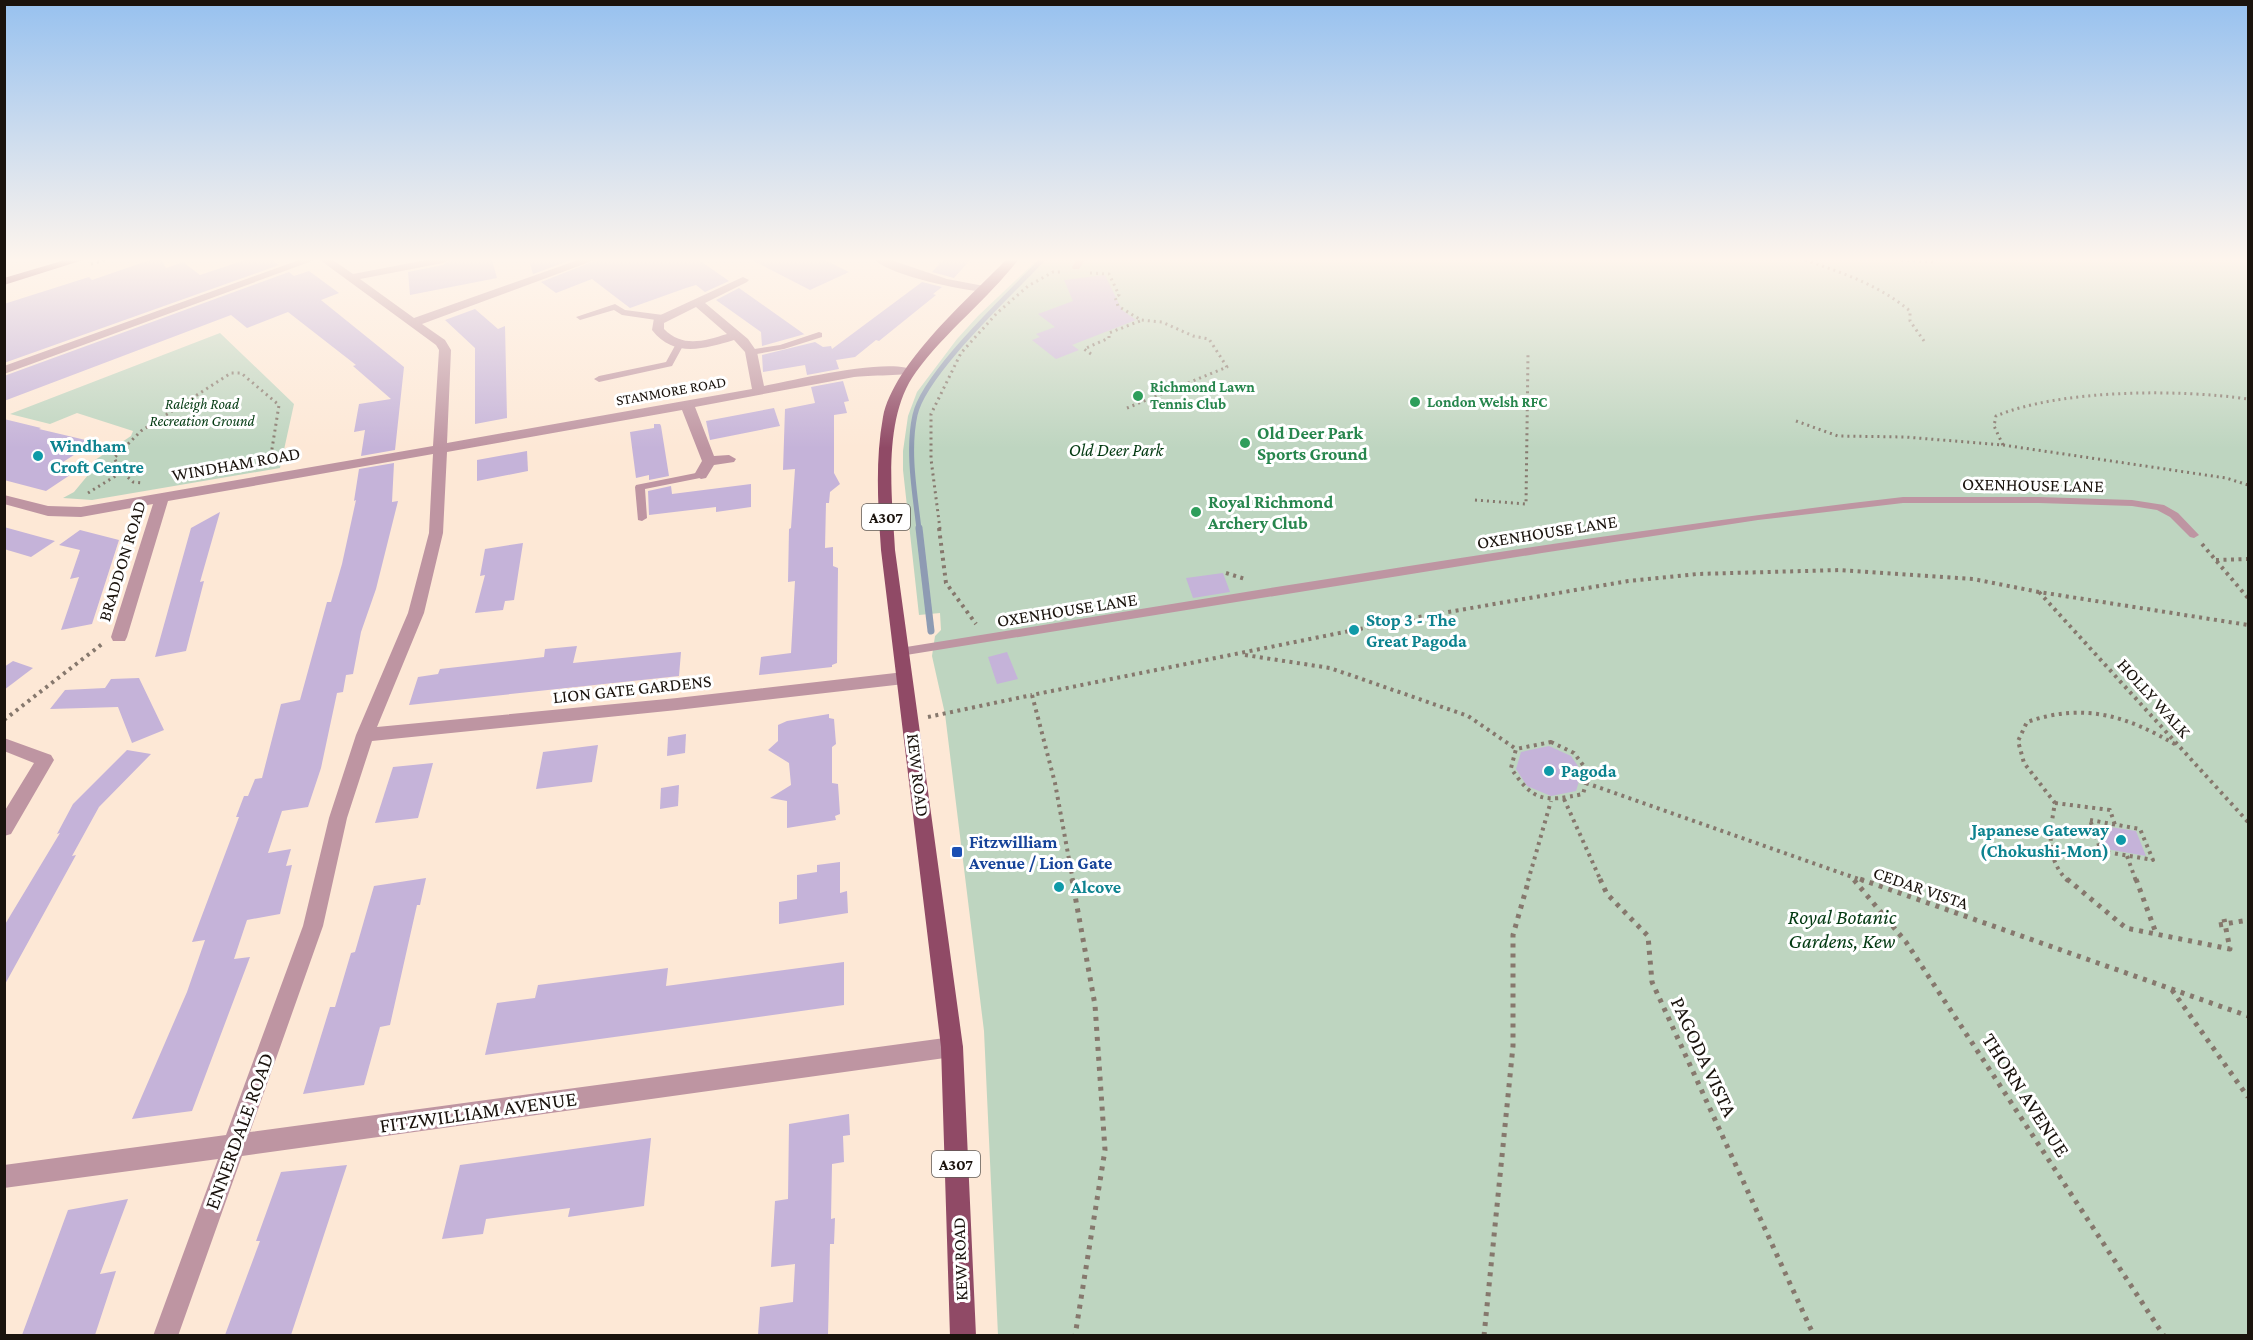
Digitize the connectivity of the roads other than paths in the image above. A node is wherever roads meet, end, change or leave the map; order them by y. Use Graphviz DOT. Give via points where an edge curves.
graph roads {
  1 [pos="134,323"];
  2 [pos="412,323"];
  3 [pos="658,323"];
  4 [pos="721,323"];
  5 [pos="954,323"];
  6 [pos="735,335"];
  7 [pos="819,335"];
  8 [pos="680,344"];
  9 [pos="751,352"];
  10 [pos="4,369"];
  11 [pos="909,372"];
  12 [pos="599,379"];
  13 [pos="759,391"];
  14 [pos="687,405"];
  15 [pos="439,448"];
  16 [pos="729,459"];
  17 [pos="709,461"];
  18 [pos="701,475"];
  19 [pos="162,497"];
  20 [pos="4,499"];
  21 [pos="642,518"];
  22 [pos="2194,535"];
  23 [pos="119,637"];
  24 [pos="900,652"];
  25 [pos="904,678"];
  26 [pos="365,735"];
  27 [pos="4,744"];
  28 [pos="4,829"];
  29 [pos="952,1047"];
  30 [pos="234,1146"];
  31 [pos="4,1177"];
  32 [pos="165,1335"];
  33 [pos="963,1335"];
  1 -- 10 [label="street"];
  2 -- 15 [label="street" via="445,350"];
  3 -- 8 [label="street" via="658,330 672,343"];
  4 -- 6 [label="street"];
  5 -- 11 [label="main road, KEW ROAD / A307"];
  6 -- 8 [label="street" via="704,344"];
  6 -- 9 [label="street"];
  7 -- 9 [label="lane"];
  8 -- 12 [label="lane" via="669,364"];
  9 -- 13 [label="street"];
  11 -- 13 [label="street, STANMORE ROAD" via="854,373"];
  11 -- 24 [label="main road, KEW ROAD / A307" via="890,416 884,474"];
  13 -- 14 [label="street, STANMORE ROAD"];
  14 -- 15 [label="street, STANMORE ROAD"];
  14 -- 17 [label="street"];
  15 -- 19 [label="street, WINDHAM ROAD"];
  15 -- 26 [label="street" via="436,533 416,613"];
  16 -- 17 [label="street"];
  17 -- 18 [label="street"];
  18 -- 21 [label="lane" via="640,487"];
  19 -- 20 [label="street, WINDHAM ROAD" via="81,512 57,512"];
  19 -- 23 [label="street, BRADDON ROAD"];
  22 -- 24 [label="lane, OXENHOUSE LANE" via="2160,507 2132,503 1903,500 1542,549"];
  24 -- 25 [label="main road, KEW ROAD / A307"];
  25 -- 26 [label="street, LION GATE GARDENS"];
  25 -- 29 [label="main road, KEW ROAD / A307"];
  26 -- 30 [label="street, ENNERDALE ROAD" via="338,818 313,926"];
  27 -- 28 [label="street" via="45,760"];
  29 -- 30 [label="street, FITZWILLIAM AVENUE"];
  29 -- 33 [label="main road, KEW ROAD / A307"];
  30 -- 31 [label="street, FITZWILLIAM AVENUE"];
  30 -- 32 [label="street, ENNERDALE ROAD"];
}
